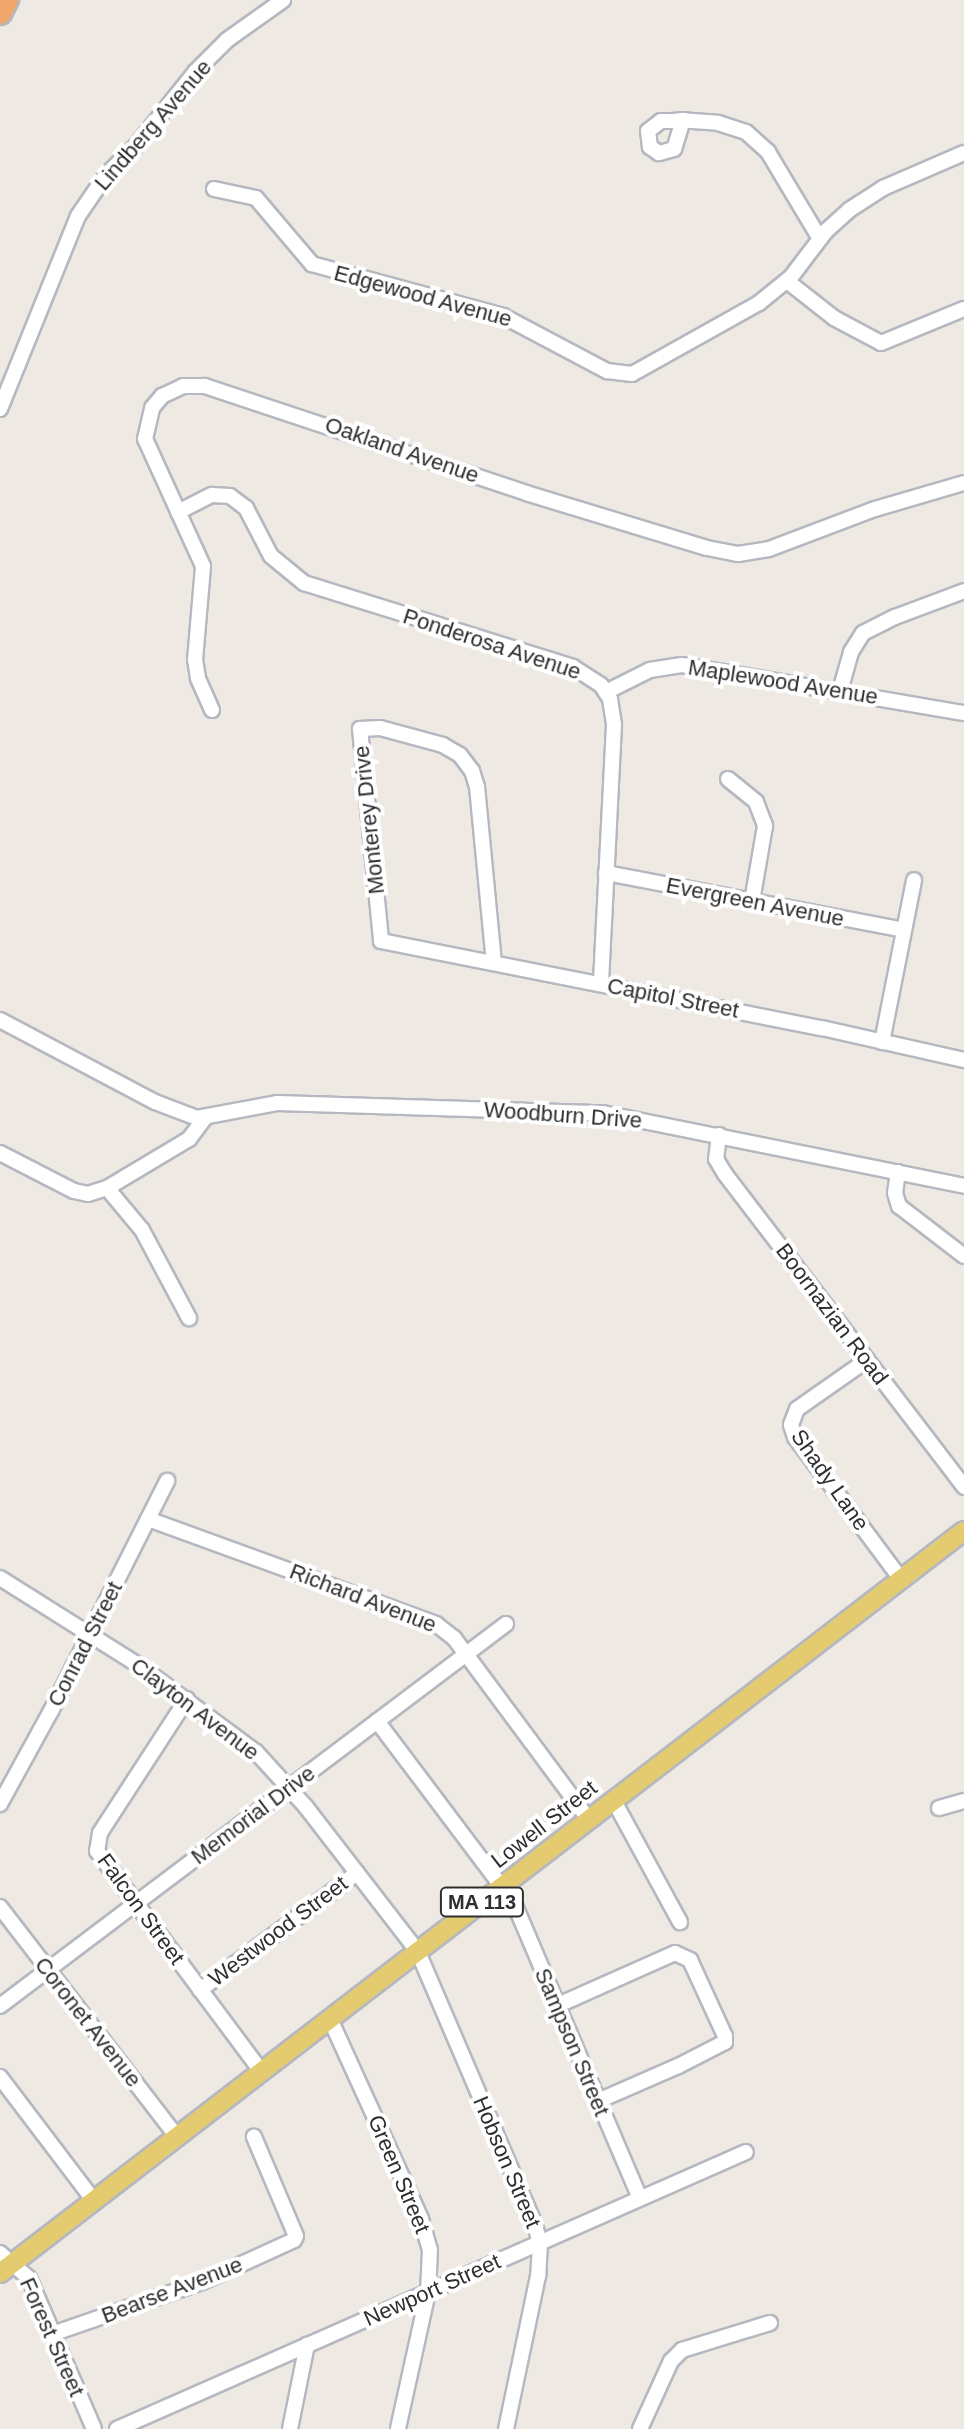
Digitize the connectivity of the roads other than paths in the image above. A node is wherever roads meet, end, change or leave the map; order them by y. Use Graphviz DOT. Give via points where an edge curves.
graph roads {
  1 [pos="7,0"];
  2 [pos="283,0"];
  3 [pos="0,13"];
  4 [pos="683,120"];
  5 [pos="964,153"];
  6 [pos="214,189"];
  7 [pos="820,239"];
  8 [pos="787,281"];
  9 [pos="964,309"];
  10 [pos="0,409"];
  11 [pos="964,483"];
  12 [pos="178,512"];
  13 [pos="964,591"];
  14 [pos="840,691"];
  15 [pos="606,692"];
  16 [pos="212,710"];
  17 [pos="964,713"];
  18 [pos="728,779"];
  19 [pos="606,873"];
  20 [pos="914,880"];
  21 [pos="752,901"];
  22 [pos="904,930"];
  23 [pos="381,941"];
  24 [pos="494,963"];
  25 [pos="601,984"];
  26 [pos="0,1020"];
  27 [pos="882,1042"];
  28 [pos="964,1060"];
  29 [pos="205,1118"];
  30 [pos="719,1135"];
  31 [pos="0,1153"];
  32 [pos="898,1172"];
  33 [pos="964,1186"];
  34 [pos="107,1188"];
  35 [pos="964,1256"];
  36 [pos="189,1318"];
  37 [pos="867,1360"];
  38 [pos="167,1481"];
  39 [pos="964,1487"];
  40 [pos="148,1519"];
  41 [pos="964,1531"];
  42 [pos="0,1579"];
  43 [pos="901,1579"];
  44 [pos="506,1624"];
  45 [pos="90,1634"];
  46 [pos="466,1655"];
  47 [pos="187,1699"];
  48 [pos="377,1721"];
  49 [pos="290,1787"];
  50 [pos="614,1801"];
  51 [pos="964,1801"];
  52 [pos="0,1804"];
  53 [pos="939,1808"];
  54 [pos="589,1820"];
  55 [pos="357,1873"];
  56 [pos="504,1885"];
  57 [pos="135,1904"];
  58 [pos="0,1907"];
  59 [pos="680,1922"];
  60 [pos="418,1952"];
  61 [pos="48,1970"];
  62 [pos="200,1990"];
  63 [pos="0,2006"];
  64 [pos="556,2006"];
  65 [pos="330,2019"];
  66 [pos="262,2072"];
  67 [pos="0,2077"];
  68 [pos="598,2101"];
  69 [pos="177,2137"];
  70 [pos="254,2137"];
  71 [pos="746,2152"];
  72 [pos="640,2198"];
  73 [pos="94,2201"];
  74 [pos="540,2243"];
  75 [pos="4,2263"];
  76 [pos="428,2292"];
  77 [pos="770,2323"];
  78 [pos="52,2334"];
  79 [pos="307,2345"];
  80 [pos="94,2429"];
  81 [pos="117,2429"];
  82 [pos="290,2429"];
  83 [pos="398,2429"];
  84 [pos="506,2429"];
  85 [pos="640,2429"];
  1 -- 3 [label="highway"];
  2 -- 10 [label="street, Lindberg Avenue" via="227,40 106,175 78,216"];
  4 -- 7 [label="street" via="726,124 758,141"];
  5 -- 7 [label="street, Edgewood Avenue" via="883,188 849,210"];
  6 -- 8 [label="street, Edgewood Avenue" via="256,198 312,264 518,321 620,374 645,370 747,311"];
  7 -- 8 [label="street, Edgewood Avenue"];
  8 -- 9 [label="street" via="834,318 881,343"];
  11 -- 12 [label="street, Oakland Avenue" via="769,549 738,554 190,385 169,391 156,402 145,431 150,455"];
  12 -- 15 [label="street, Ponderosa Avenue" via="212,495 230,496 246,508 271,556 304,583 573,667"];
  12 -- 16 [label="street, Oakland Avenue" via="203,566 195,660"];
  13 -- 14 [label="street" via="863,633 851,652"];
  14 -- 15 [label="street, Maplewood Avenue" via="682,665 650,670"];
  14 -- 17 [label="street, Maplewood Avenue"];
  15 -- 19 [label="street, Ponderosa Avenue" via="614,725"];
  18 -- 21 [label="street" via="756,802 765,826"];
  19 -- 21 [label="street, Evergreen Avenue"];
  19 -- 25 [label="street, Ponderosa Avenue"];
  20 -- 22 [label="street"];
  21 -- 22 [label="street, Evergreen Avenue"];
  22 -- 27 [label="street"];
  23 -- 24 [label="street, Capitol Street"];
  23 -- 24 [label="street, Monterey Drive" via="360,729 372,727 443,745 472,771"];
  24 -- 25 [label="street, Capitol Street"];
  25 -- 27 [label="street, Capitol Street"];
  26 -- 29 [label="street, Woodburn Drive" via="155,1102"];
  27 -- 28 [label="street, Capitol Street"];
  29 -- 30 [label="street, Woodburn Drive" via="264,1103 580,1111"];
  29 -- 34 [label="street" via="189,1139"];
  30 -- 32 [label="street, Woodburn Drive"];
  30 -- 37 [label="street, Boornazian Road" via="715,1152 720,1167"];
  31 -- 34 [label="street" via="78,1193"];
  32 -- 33 [label="street, Woodburn Drive"];
  32 -- 35 [label="street" via="899,1206"];
  34 -- 36 [label="street" via="142,1230"];
  37 -- 39 [label="street, Boornazian Road"];
  37 -- 43 [label="street, Shady Lane" via="797,1409 791,1425"];
  38 -- 40 [label="street, Conrad Street"];
  40 -- 45 [label="street, Conrad Street"];
  40 -- 46 [label="street, Richard Avenue" via="424,1617 446,1631"];
  41 -- 43 [label="main road, Lowell Street / MA 113"];
  42 -- 45 [label="street, Clayton Avenue"];
  43 -- 50 [label="main road, Lowell Street / MA 113"];
  44 -- 46 [label="street, Memorial Drive"];
  45 -- 47 [label="street, Clayton Avenue"];
  45 -- 52 [label="street, Conrad Street"];
  46 -- 48 [label="street, Memorial Drive"];
  46 -- 54 [label="street, Richard Avenue"];
  47 -- 49 [label="street, Clayton Avenue" via="256,1752"];
  47 -- 57 [label="street, Falcon Street" via="96,1843 103,1862"];
  48 -- 49 [label="street, Memorial Drive"];
  48 -- 56 [label="street, Sampson Street"];
  49 -- 55 [label="street, Clayton Avenue"];
  49 -- 57 [label="street, Memorial Drive"];
  50 -- 54 [label="main road, Lowell Street / MA 113"];
  50 -- 59 [label="street"];
  51 -- 53 [label="street"];
  54 -- 56 [label="main road, Lowell Street / MA 113"];
  55 -- 60 [label="street, Clayton Avenue"];
  55 -- 62 [label="street, Westwood Street"];
  56 -- 60 [label="main road, Lowell Street / MA 113"];
  56 -- 64 [label="street, Sampson Street"];
  57 -- 61 [label="street, Memorial Drive"];
  57 -- 62 [label="street, Falcon Street"];
  58 -- 61 [label="street, Coronet Avenue"];
  60 -- 65 [label="main road, Lowell Street / MA 113"];
  60 -- 74 [label="street, Hobson Street"];
  61 -- 63 [label="street, Memorial Drive"];
  61 -- 69 [label="street, Coronet Avenue"];
  62 -- 66 [label="street, Falcon Street"];
  64 -- 68 [label="street, Sampson Street"];
  64 -- 68 [label="street" via="675,1953 685,1956 699,1976 725,2042"];
  65 -- 66 [label="main road, Lowell Street / MA 113"];
  65 -- 76 [label="street, Green Street" via="421,2219 431,2259"];
  66 -- 69 [label="main road, Lowell Street / MA 113"];
  67 -- 73 [label="street"];
  68 -- 72 [label="street, Sampson Street"];
  69 -- 73 [label="main road, Lowell Street / MA 113"];
  70 -- 78 [label="street, Bearse Avenue" via="296,2236 289,2243 202,2282"];
  71 -- 72 [label="street, Newport Street"];
  72 -- 74 [label="street, Newport Street"];
  73 -- 75 [label="main road, Lowell Street / MA 113"];
  74 -- 76 [label="street, Newport Street"];
  74 -- 84 [label="street, Hobson Street"];
  75 -- 78 [label="street, Forest Street" via="29,2278"];
  76 -- 79 [label="street, Newport Street"];
  76 -- 83 [label="street, Green Street"];
  77 -- 85 [label="street" via="682,2350 671,2361"];
  78 -- 80 [label="street, Forest Street"];
  79 -- 81 [label="street, Newport Street"];
  79 -- 82 [label="street"];
}
